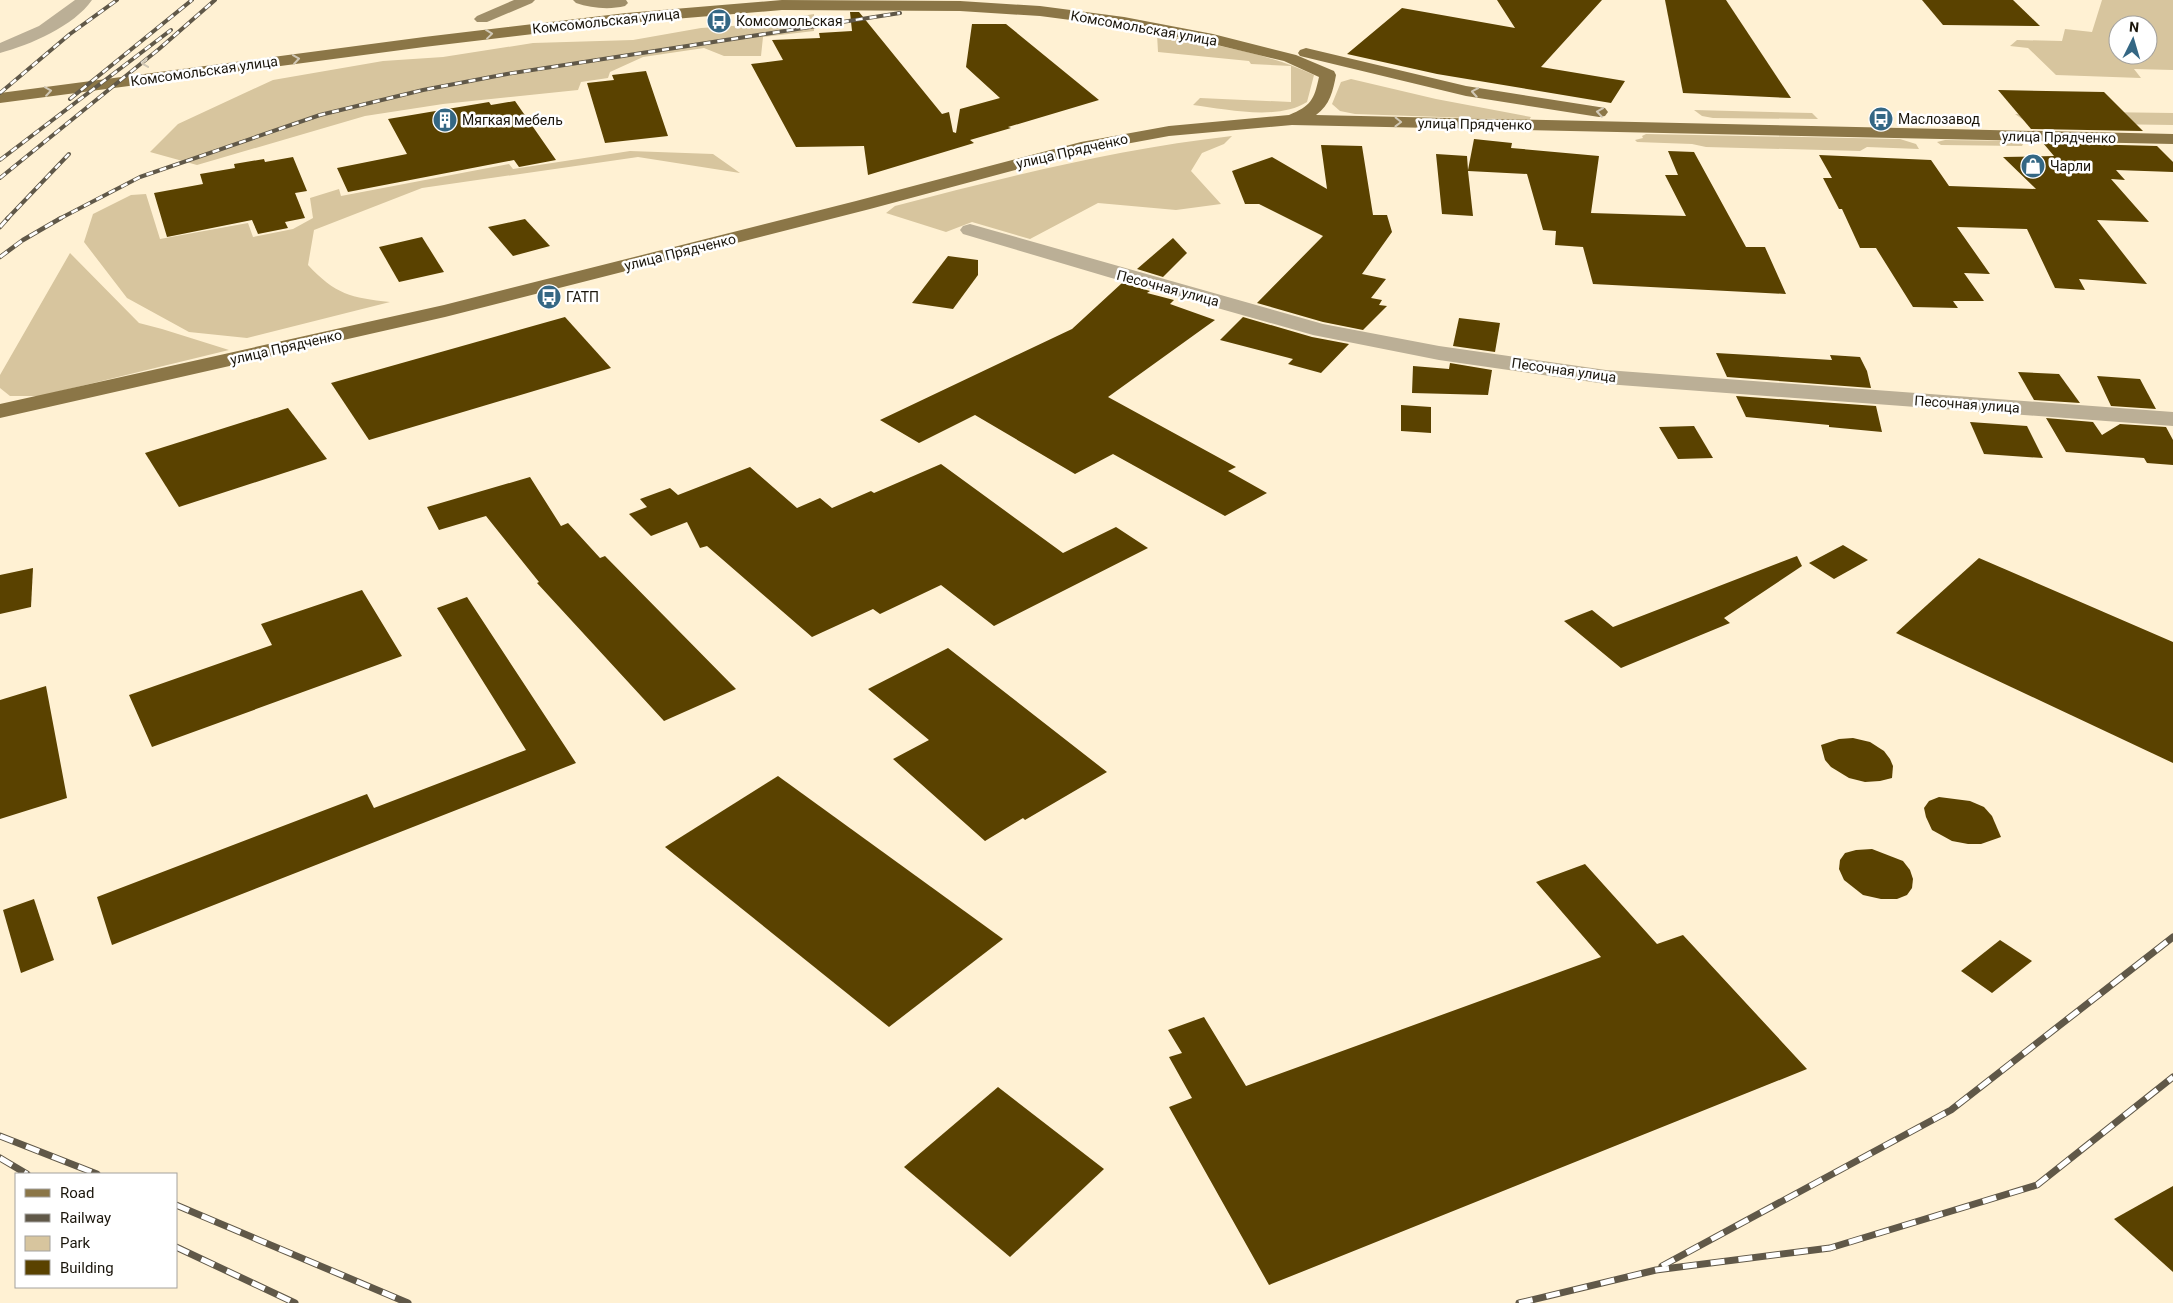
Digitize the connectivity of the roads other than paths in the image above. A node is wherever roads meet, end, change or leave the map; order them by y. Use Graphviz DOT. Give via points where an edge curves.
graph roads {
  1 [pos="84,0"];
  2 [pos="667,0"];
  3 [pos="992,0"];
  4 [pos="576,4"];
  5 [pos="529,7"];
  6 [pos="482,19"];
  7 [pos="464,21"];
  8 [pos="457,38"];
  9 [pos="0,48"];
  10 [pos="1365,68"];
  11 [pos="68,73"];
  12 [pos="1328,74"];
  13 [pos="0,82"];
  14 [pos="0,98"];
  15 [pos="1523,101"];
  16 [pos="1321,104"];
  17 [pos="1292,120"];
  18 [pos="1350,121"];
  19 [pos="1530,125"];
  20 [pos="1926,130"];
  21 [pos="2173,130"];
  22 [pos="2173,139"];
  23 [pos="970,230"];
  24 [pos="0,411"];
  25 [pos="2173,419"];
  1 -- 9 [label="street" via="70,13 25,41"];
  2 -- 4 [label="main road, Комсомольская улица"];
  3 -- 10 [label="main road, Комсомольская улица" via="1157,20"];
  5 -- 6 [label="main road"];
  6 -- 7 [label="main road"];
  6 -- 8 [label="main road"];
  8 -- 12 [label="main road, Комсомольская улица, one-way" via="782,4 960,6 1040,11 1124,22 1290,58"];
  14 -- 8 [label="main road, Комсомольская улица, one-way"];
  10 -- 12 [label="main road"];
  15 -- 10 [label="main road, Комсомольская улица, one-way"];
  11 -- 13 [label="main road"];
  12 -- 16 [label="main road"];
  15 -- 19 [label="main road" via="1544,113 1545,120"];
  20 -- 15 [label="main road, улица Прядченко, one-way" via="1678,120"];
  16 -- 17 [label="main road" via="1310,113"];
  16 -- 18 [label="main road" via="1330,114"];
  17 -- 18 [label="main road, улица Прядченко"];
  17 -- 24 [label="main road, улица Прядченко" via="1169,131 1080,147 863,206 445,311"];
  18 -- 19 [label="main road, улица Прядченко, one-way"];
  19 -- 20 [label="main road, улица Прядченко"];
  20 -- 21 [label="main road, улица Прядченко"];
  20 -- 22 [label="main road, улица Прядченко"];
  23 -- 25 [label="street, Песочная улица" via="1321,330 1438,352 1606,377"];
}
